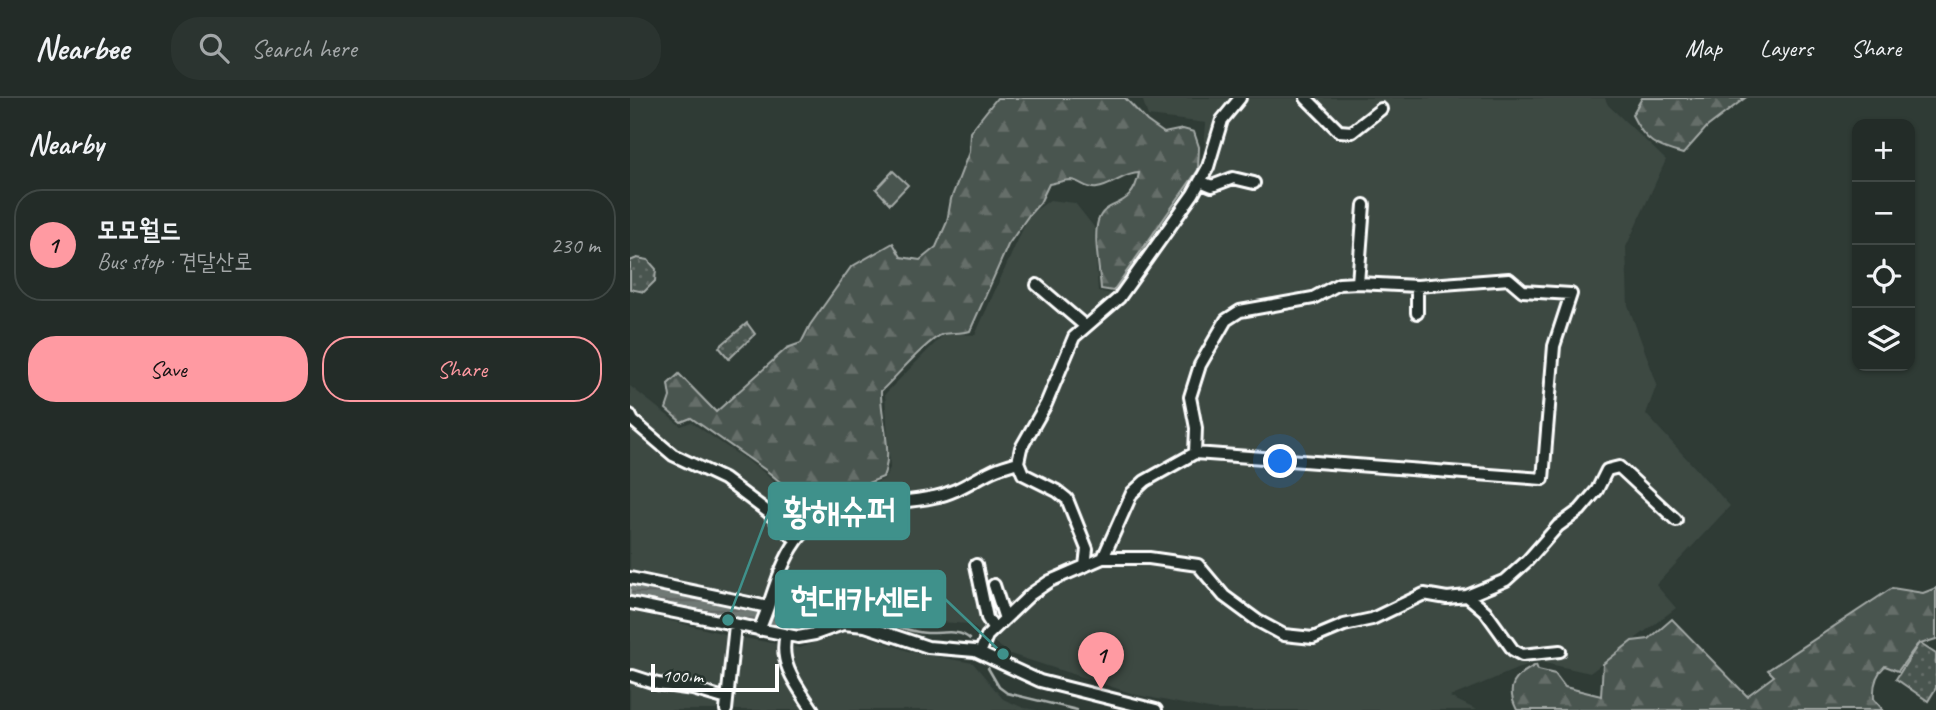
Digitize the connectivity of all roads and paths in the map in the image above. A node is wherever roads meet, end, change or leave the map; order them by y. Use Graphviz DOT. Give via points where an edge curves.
graph roads {
  1 [pos="1240,98"];
  2 [pos="1306,98"];
  3 [pos="1381,109"];
  4 [pos="1200,181"];
  5 [pos="1254,183"];
  6 [pos="1364,205"];
  7 [pos="1358,283"];
  8 [pos="1037,285"];
  9 [pos="1418,286"];
  10 [pos="1417,313"];
  11 [pos="1085,326"];
  12 [pos="630,415"];
  13 [pos="1195,453"];
  14 [pos="1018,462"];
  15 [pos="1676,520"];
  16 [pos="796,540"];
  17 [pos="1103,558"];
  18 [pos="976,565"];
  19 [pos="1085,566"];
  20 [pos="630,578"];
  21 [pos="994,585"];
  22 [pos="1467,596"];
  23 [pos="630,603"];
  24 [pos="768,609"];
  25 [pos="1005,619"];
  26 [pos="735,625"];
  27 [pos="760,629"];
  28 [pos="994,629"];
  29 [pos="786,635"];
  30 [pos="1560,651"];
  31 [pos="980,653"];
  32 [pos="631,675"];
  33 [pos="727,705"];
  34 [pos="813,710"];
  35 [pos="1156,710"];
  1 -- 4 [label="street" via="1222,120"];
  2 -- 3 [label="street" via="1339,131 1352,132"];
  4 -- 5 [label="street" via="1212,186 1233,178"];
  4 -- 11 [label="street" via="1119,298"];
  6 -- 7 [label="street"];
  7 -- 9 [label="street"];
  7 -- 13 [label="street" via="1339,284 1313,298 1240,311 1226,320 1200,365 1190,397"];
  8 -- 11 [label="street"];
  9 -- 10 [label="street"];
  9 -- 13 [label="street" via="1509,279 1523,291 1571,294 1554,346 1543,480"];
  11 -- 14 [label="street" via="1074,337"];
  12 -- 16 [label="street" via="673,454 724,479 768,512"];
  13 -- 17 [label="street" via="1132,493"];
  14 -- 16 [label="street" via="952,492 842,511 817,522"];
  14 -- 19 [label="street" via="1023,474 1067,499 1087,549"];
  15 -- 22 [label="street" via="1619,467 1607,470 1580,510 1506,580"];
  16 -- 24 [label="street"];
  17 -- 19 [label="street"];
  17 -- 22 [label="street" via="1198,565 1224,596 1284,635 1313,638 1372,619 1424,594"];
  18 -- 28 [label="street" via="987,618"];
  19 -- 25 [label="street" via="1049,581"];
  20 -- 24 [label="street"];
  21 -- 25 [label="street"];
  22 -- 30 [label="street" via="1485,611 1513,650 1522,654"];
  23 -- 26 [label="street"];
  24 -- 27 [label="street"];
  25 -- 28 [label="street"];
  26 -- 27 [label="street"];
  26 -- 33 [label="street"];
  27 -- 29 [label="street"];
  28 -- 31 [label="street"];
  29 -- 31 [label="street" via="815,634 849,623 928,647"];
  29 -- 34 [label="street" via="783,654 791,678"];
  31 -- 35 [label="street" via="1040,681"];
  32 -- 33 [label="street" via="694,689"];
}
